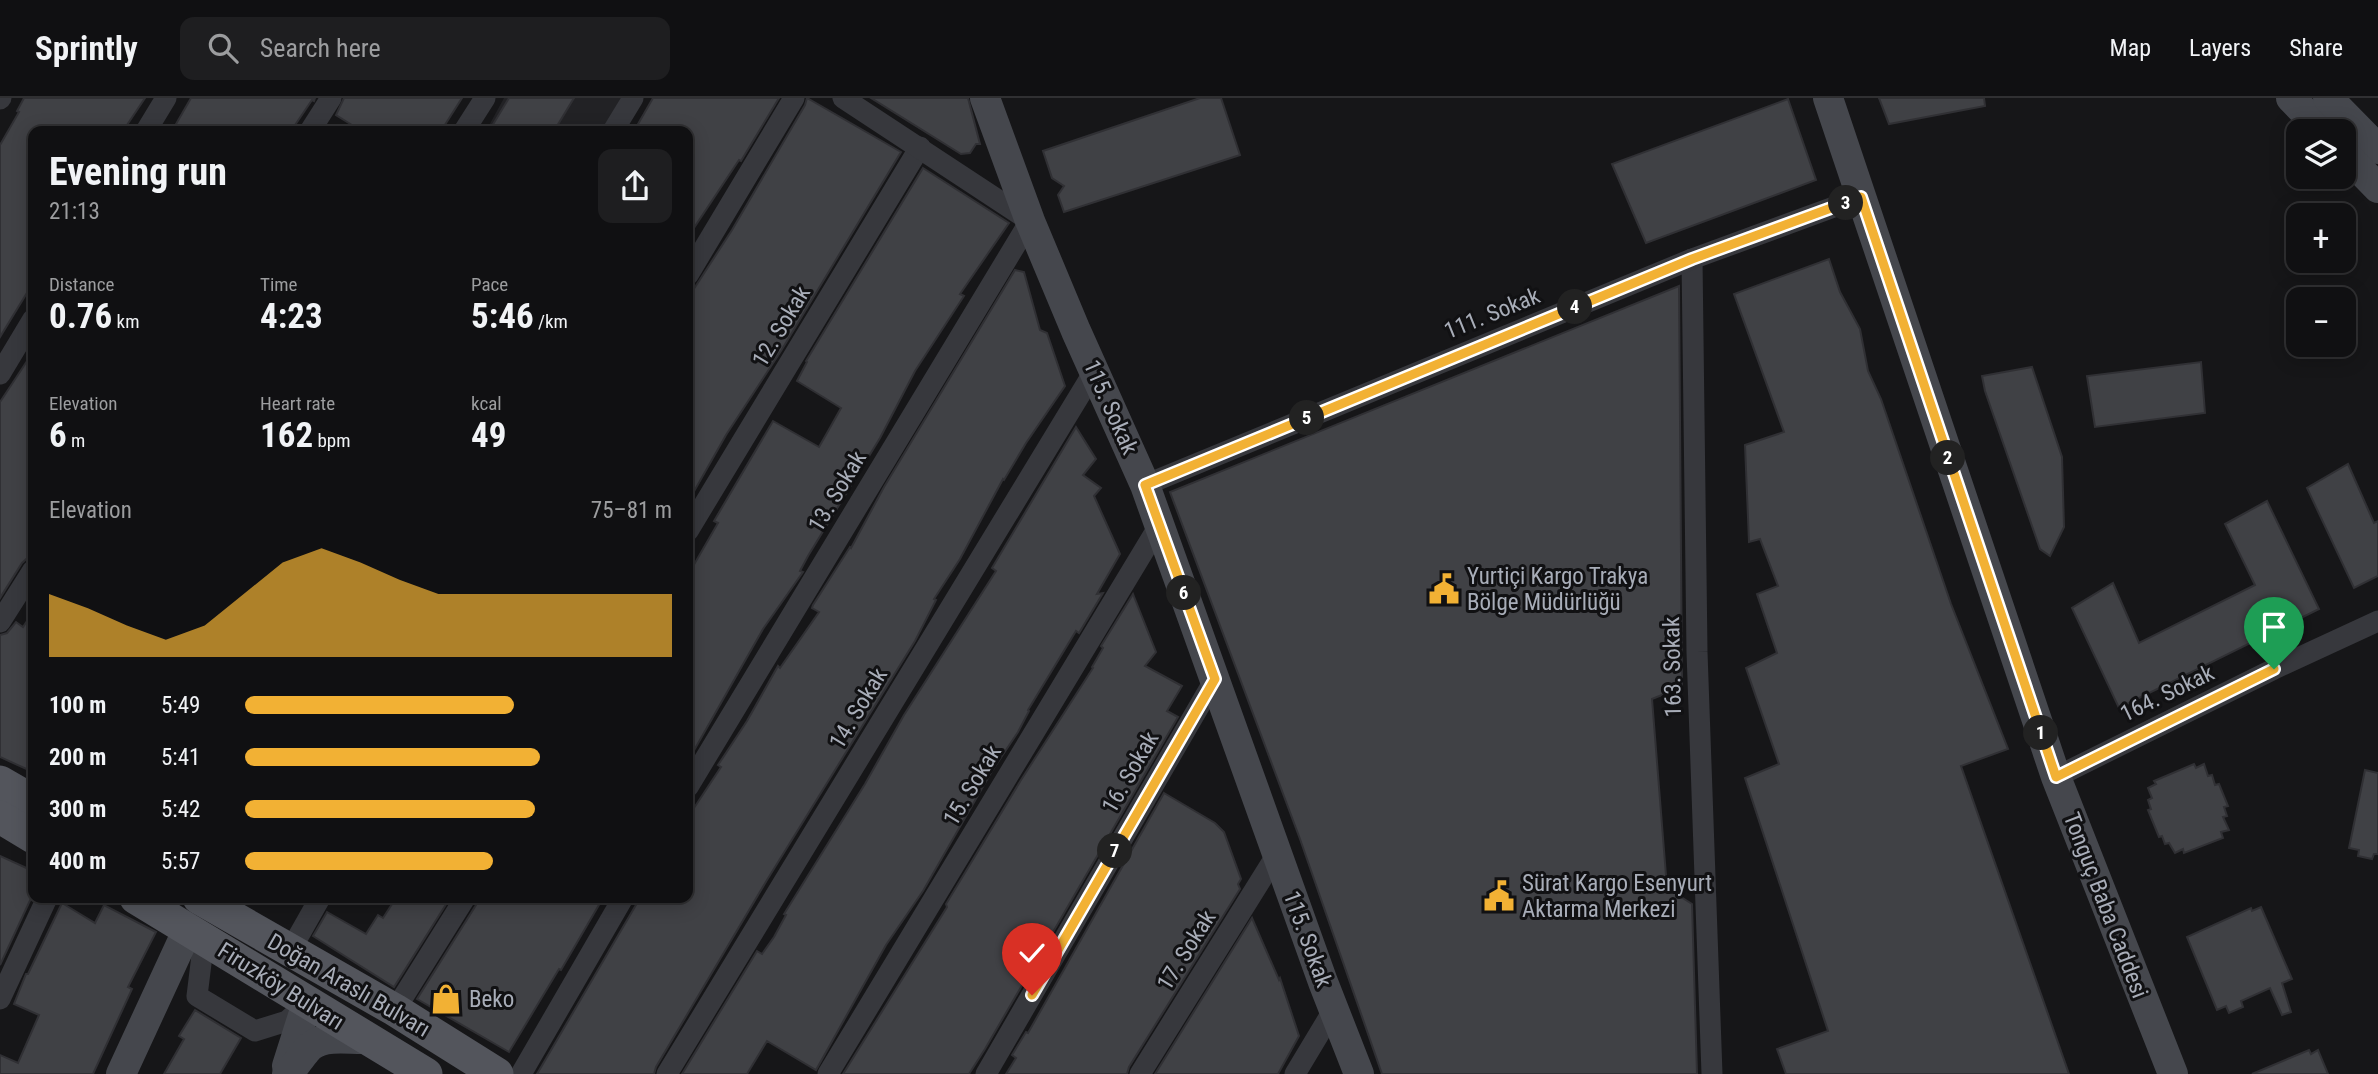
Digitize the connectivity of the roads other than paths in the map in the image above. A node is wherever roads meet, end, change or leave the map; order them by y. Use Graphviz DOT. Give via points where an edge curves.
graph roads {
  1 [pos="166,98"];
  2 [pos="331,98"];
  3 [pos="485,98"];
  4 [pos="633,98"];
  5 [pos="794,98"];
  6 [pos="843,98"];
  7 [pos="985,98"];
  8 [pos="1828,98"];
  9 [pos="2291,98"];
  10 [pos="2328,98"];
  11 [pos="2311,119"];
  12 [pos="149,126"];
  13 [pos="313,126"];
  14 [pos="467,126"];
  15 [pos="616,126"];
  16 [pos="920,147"];
  17 [pos="2378,149"];
  18 [pos="2356,165"];
  19 [pos="2378,188"];
  20 [pos="1861,197"];
  21 [pos="1030,221"];
  22 [pos="1692,259"];
  23 [pos="693,267"];
  24 [pos="28,327"];
  25 [pos="1095,370"];
  26 [pos="0,374"];
  27 [pos="1145,485"];
  28 [pos="693,523"];
  29 [pos="1160,524"];
  30 [pos="28,578"];
  31 [pos="2378,621"];
  32 [pos="0,622"];
  33 [pos="1215,679"];
  34 [pos="2056,777"];
  35 [pos="693,780"];
  36 [pos="0,782"];
  37 [pos="28,798"];
  38 [pos="0,817"];
  39 [pos="28,834"];
  40 [pos="1277,854"];
  41 [pos="45,903"];
  42 [pos="144,903"];
  43 [pos="208,903"];
  44 [pos="317,903"];
  45 [pos="462,903"];
  46 [pos="620,903"];
  47 [pos="196,934"];
  48 [pos="290,951"];
  49 [pos="0,999"];
  50 [pos="307,1003"];
  51 [pos="1334,1009"];
  52 [pos="395,1010"];
  53 [pos="366,1040"];
  54 [pos="121,1074"];
  55 [pos="286,1074"];
  56 [pos="426,1074"];
  57 [pos="497,1074"];
  58 [pos="521,1074"];
  59 [pos="667,1074"];
  60 [pos="828,1074"];
  61 [pos="986,1074"];
  62 [pos="1140,1074"];
  63 [pos="1295,1074"];
  64 [pos="1359,1074"];
  65 [pos="1712,1074"];
  66 [pos="2173,1074"];
  1 -- 12 [label="street"];
  2 -- 13 [label="street"];
  3 -- 14 [label="street"];
  4 -- 15 [label="street"];
  5 -- 23 [label="street"];
  6 -- 16 [label="street"];
  7 -- 21 [label="street, 115. Sokak"];
  8 -- 20 [label="street, Tonguç Baba Caddesi"];
  9 -- 11 [label="street"];
  10 -- 17 [label="street"];
  16 -- 21 [label="street"];
  16 -- 28 [label="street, 12. Sokak"];
  18 -- 19 [label="street"];
  20 -- 22 [label="street, 111. Sokak"];
  20 -- 34 [label="street, Tonguç Baba Caddesi"];
  21 -- 25 [label="street, 115. Sokak"];
  21 -- 35 [label="street, 13. Sokak"];
  22 -- 27 [label="street, 111. Sokak"];
  22 -- 65 [label="street, 163. Sokak" via="1697,652"];
  24 -- 26 [label="street"];
  25 -- 27 [label="street, 115. Sokak"];
  25 -- 59 [label="street, 14. Sokak"];
  27 -- 29 [label="street, 115. Sokak"];
  29 -- 33 [label="street, 115. Sokak"];
  29 -- 60 [label="street, 15. Sokak"];
  30 -- 32 [label="street"];
  31 -- 34 [label="street, 164. Sokak"];
  33 -- 40 [label="street, 115. Sokak"];
  33 -- 61 [label="street, 16. Sokak"];
  34 -- 66 [label="street, Tonguç Baba Caddesi"];
  36 -- 37 [label="main road"];
  38 -- 39 [label="main road"];
  40 -- 51 [label="street, 115. Sokak"];
  40 -- 62 [label="street, 17. Sokak"];
  41 -- 49 [label="street"];
  42 -- 47 [label="main road, Firuzköy Bulvarı"];
  43 -- 48 [label="main road, Doğan Araslı Bulvarı"];
  44 -- 48 [label="street"];
  45 -- 52 [label="street"];
  46 -- 58 [label="street"];
  47 -- 50 [label="main road, Firuzköy Bulvarı"];
  47 -- 50 [label="street" via="197,996 255,1031 287,1021"];
  47 -- 54 [label="street"];
  48 -- 52 [label="main road, Doğan Araslı Bulvarı"];
  50 -- 53 [label="main road, Firuzköy Bulvarı"];
  50 -- 55 [label="street"];
  51 -- 63 [label="street"];
  51 -- 64 [label="street, 115. Sokak"];
  52 -- 57 [label="main road, Doğan Araslı Bulvarı"];
  53 -- 55 [label="street" via="321,1040"];
  53 -- 56 [label="main road, Firuzköy Bulvarı"];
}
